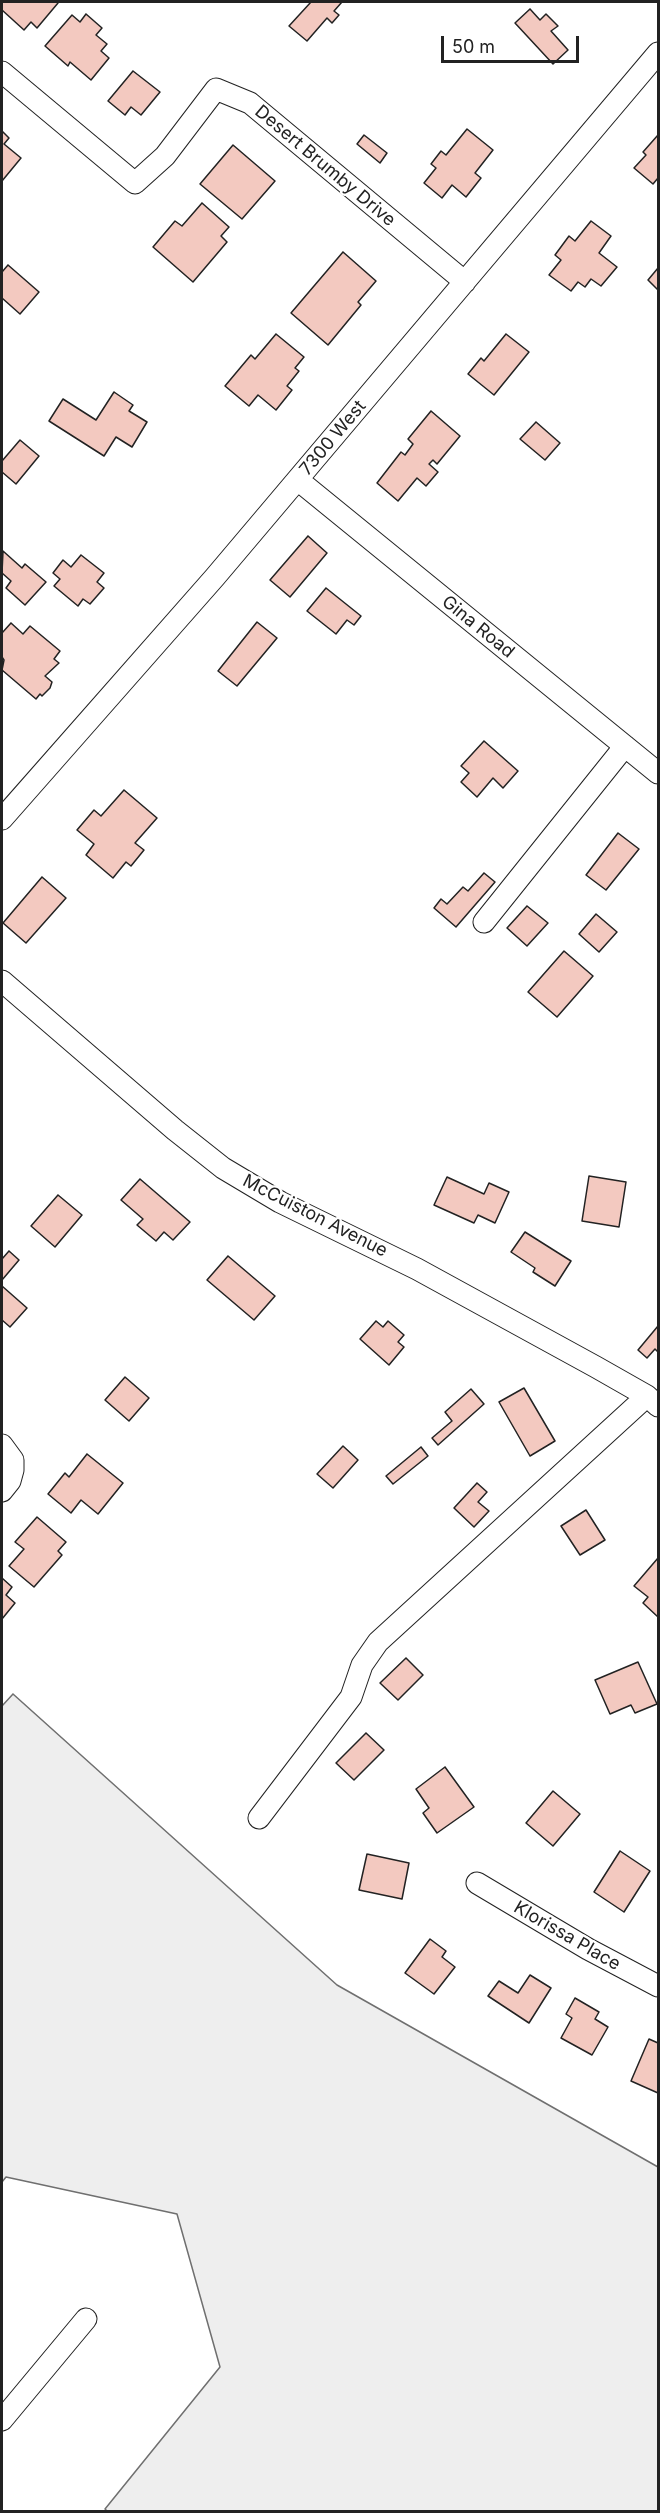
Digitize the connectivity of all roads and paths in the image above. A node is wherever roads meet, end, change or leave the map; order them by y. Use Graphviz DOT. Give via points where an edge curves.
graph roads {
  1 [pos="658,53"];
  2 [pos="2,72"];
  3 [pos="465,282"];
  4 [pos="298,480"];
  5 [pos="625,746"];
  6 [pos="658,773"];
  7 [pos="2,819"];
  8 [pos="484,922"];
  9 [pos="2,981"];
  10 [pos="653,1401"];
  11 [pos="2,1445"];
  12 [pos="2,1491"];
  13 [pos="259,1818"];
  14 [pos="477,1883"];
  15 [pos="658,1986"];
  16 [pos="86,2319"];
  17 [pos="2,2420"];
  1 -- 3 [label="street, 7300 West"];
  2 -- 3 [label="street, Desert Brumby Drive" via="135,183 165,156 216,89 250,103"];
  3 -- 4 [label="street, 7300 West"];
  4 -- 5 [label="street, Gina Road"];
  4 -- 7 [label="street, 7300 West"];
  5 -- 6 [label="street, Gina Road"];
  5 -- 8 [label="street"];
  9 -- 10 [label="street, McCuiston Avenue" via="223,1168 280,1202 417,1269"];
  10 -- 13 [label="street" via="378,1642 362,1665 351,1697"];
  11 -- 12 [label="street" via="13,1460 10,1481"];
  14 -- 15 [label="street, Klorissa Place"];
  16 -- 17 [label="street"];
}
